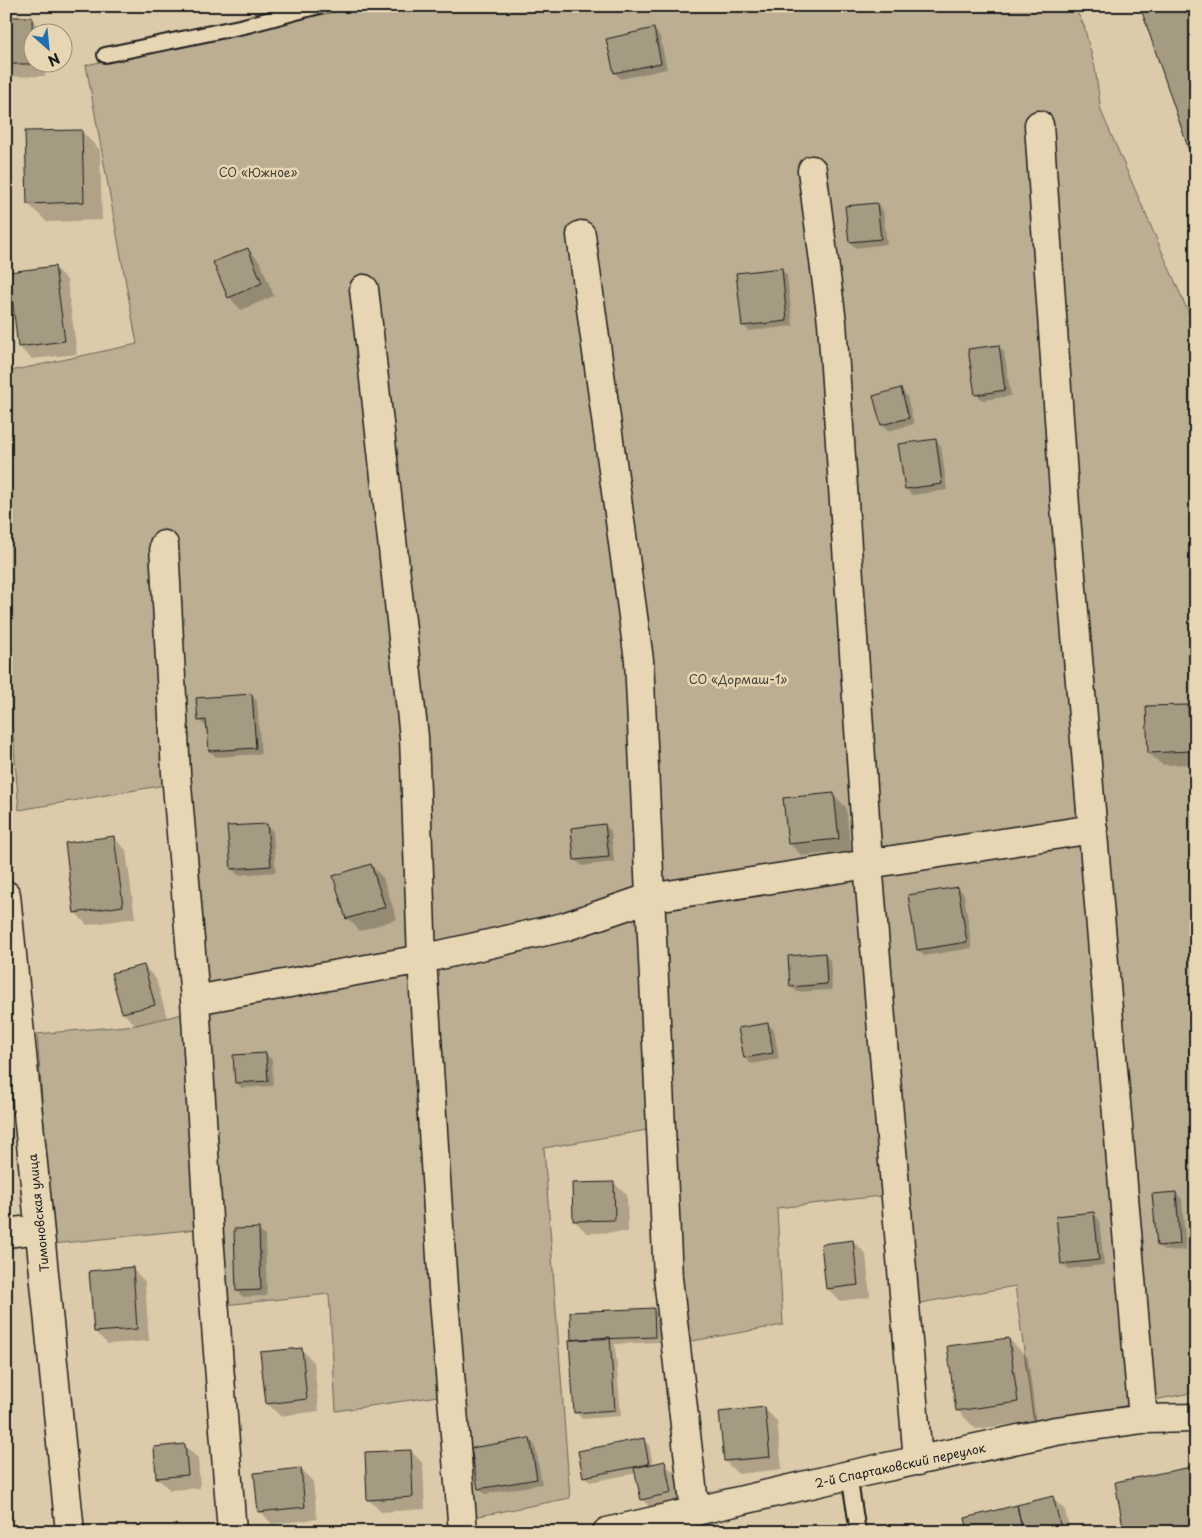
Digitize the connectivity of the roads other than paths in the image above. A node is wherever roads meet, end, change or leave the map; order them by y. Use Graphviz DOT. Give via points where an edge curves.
graph roads {
  1 [pos="319,6"];
  2 [pos="104,55"];
  3 [pos="1039,125"];
  4 [pos="812,170"];
  5 [pos="581,235"];
  6 [pos="364,289"];
  7 [pos="164,545"];
  8 [pos="1093,829"];
  9 [pos="868,863"];
  10 [pos="6,895"];
  11 [pos="650,898"];
  12 [pos="422,959"];
  13 [pos="195,1000"];
  14 [pos="39,1229"];
  15 [pos="6,1233"];
  16 [pos="1196,1418"];
  17 [pos="1143,1419"];
  18 [pos="918,1461"];
  19 [pos="849,1475"];
  20 [pos="695,1512"];
  21 [pos="648,1528"];
  22 [pos="70,1532"];
  23 [pos="232,1532"];
  24 [pos="463,1532"];
  25 [pos="607,1532"];
  26 [pos="858,1532"];
  1 -- 2 [label="lane" via="244,26"];
  3 -- 8 [label="street" via="1065,506"];
  4 -- 9 [label="street" via="832,322"];
  5 -- 11 [label="street" via="639,660"];
  6 -- 12 [label="street" via="414,737"];
  7 -- 13 [label="street" via="176,772"];
  8 -- 9 [label="street"];
  8 -- 17 [label="street"];
  9 -- 11 [label="street"];
  9 -- 18 [label="street"];
  10 -- 14 [label="street, Тимоновская улица"];
  11 -- 12 [label="street" via="564,928"];
  11 -- 20 [label="street" via="668,1278"];
  12 -- 13 [label="street"];
  12 -- 24 [label="street" via="443,1288"];
  13 -- 23 [label="street"];
  14 -- 15 [label="street"];
  14 -- 22 [label="street, Тимоновская улица"];
  16 -- 17 [label="street, 2-й Спартаковский переулок"];
  17 -- 18 [label="street, 2-й Спартаковский переулок" via="1056,1431"];
  18 -- 19 [label="street, 2-й Спартаковский переулок"];
  19 -- 20 [label="street, 2-й Спартаковский переулок"];
  19 -- 26 [label="lane"];
  20 -- 21 [label="street, 2-й Спартаковский переулок"];
  21 -- 25 [label="street, 2-й Спартаковский переулок"];
}
